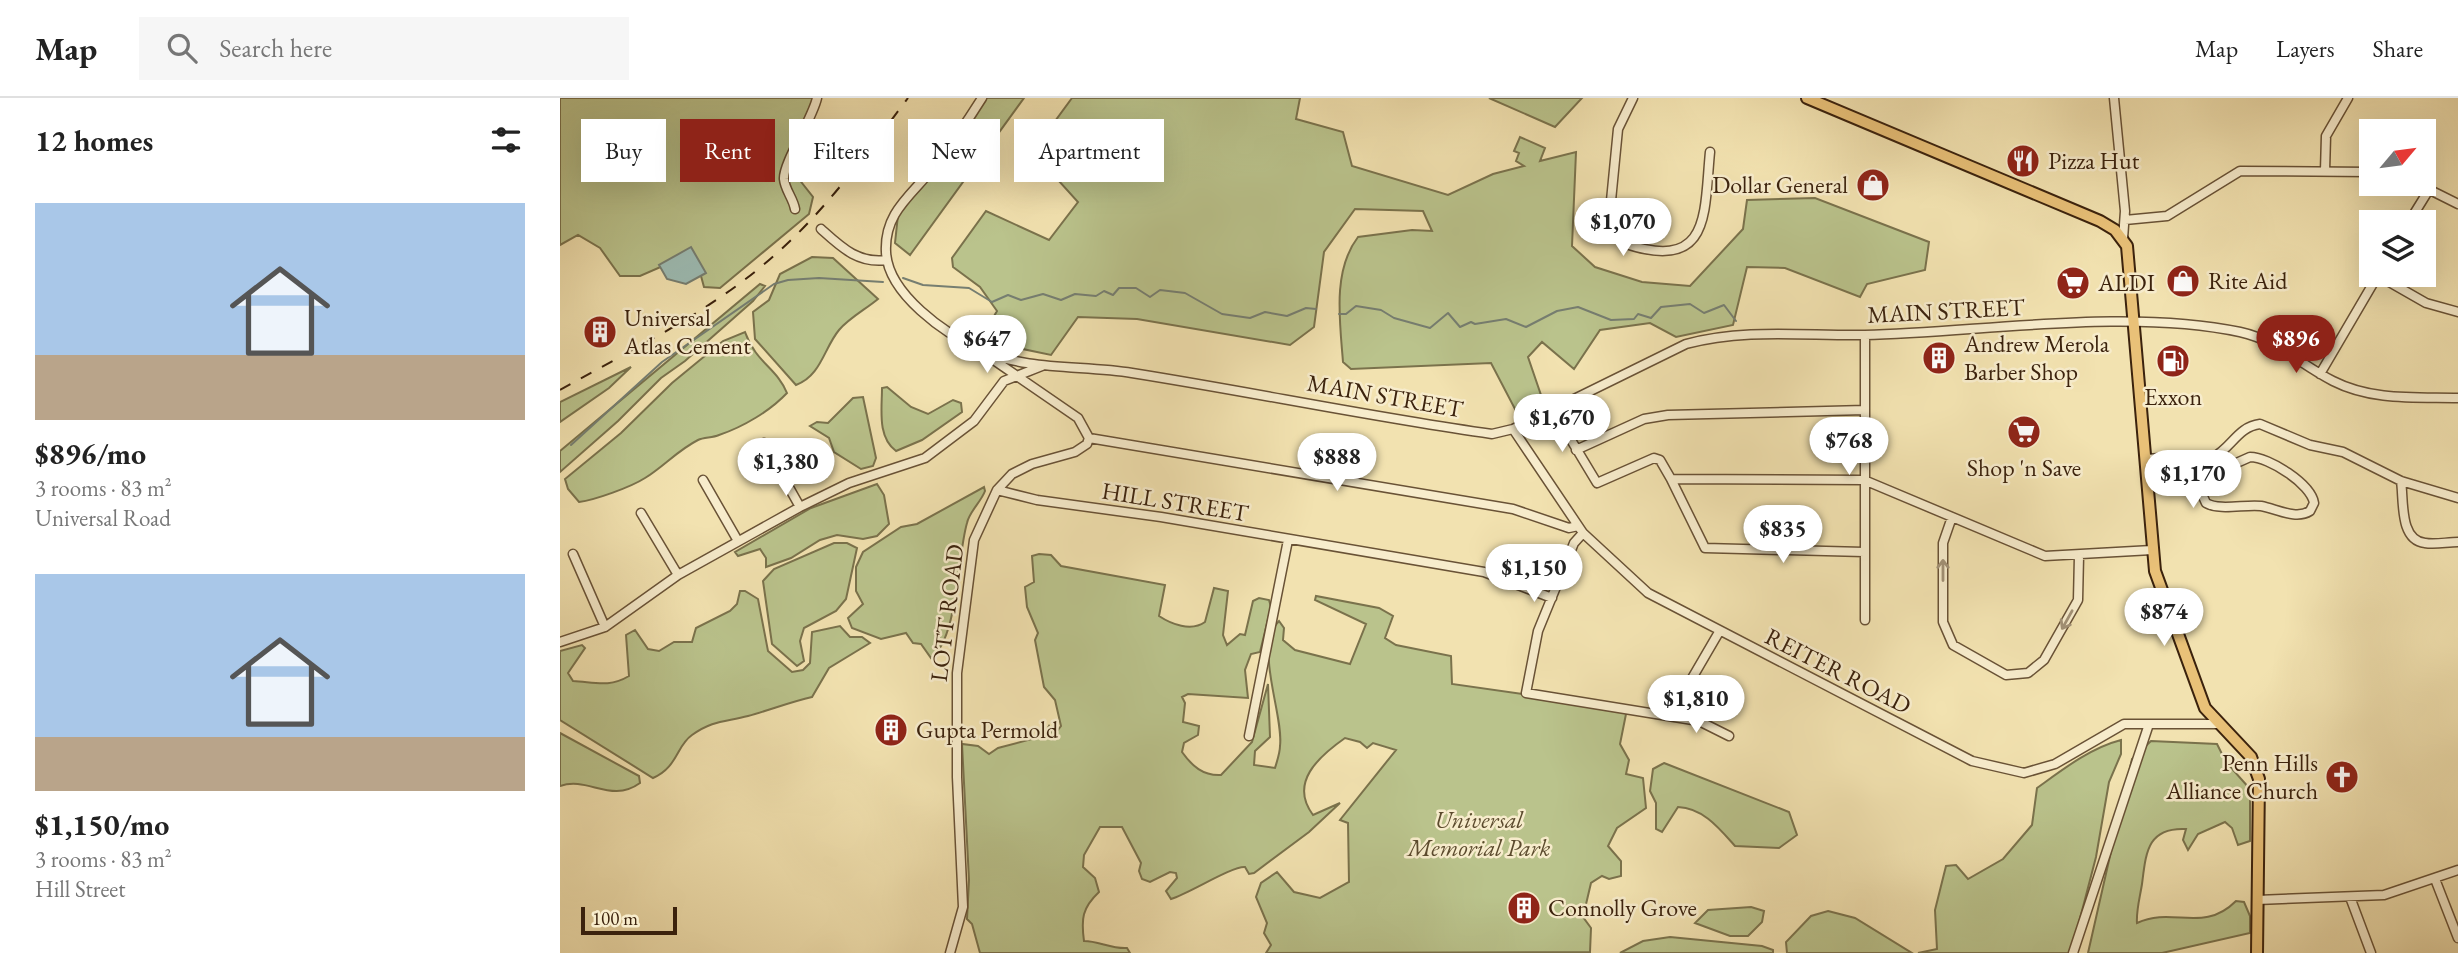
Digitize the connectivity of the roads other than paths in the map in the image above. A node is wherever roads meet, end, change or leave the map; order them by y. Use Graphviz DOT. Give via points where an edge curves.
graph roads {
  1 [pos="817,98"];
  2 [pos="982,98"];
  3 [pos="1633,98"];
  4 [pos="1807,98"];
  5 [pos="2114,98"];
  6 [pos="2348,98"];
  7 [pos="1710,152"];
  8 [pos="2325,171"];
  9 [pos="2359,172"];
  10 [pos="2436,191"];
  11 [pos="2458,204"];
  12 [pos="795,209"];
  13 [pos="2125,220"];
  14 [pos="821,229"];
  15 [pos="2123,239"];
  16 [pos="887,260"];
  17 [pos="2371,287"];
  18 [pos="2398,287"];
  19 [pos="2458,312"];
  20 [pos="2135,322"];
  21 [pos="1865,335"];
  22 [pos="981,351"];
  23 [pos="1044,365"];
  24 [pos="2320,374"];
  25 [pos="1013,376"];
  26 [pos="2458,398"];
  27 [pos="1553,410"];
  28 [pos="1865,411"];
  29 [pos="1513,429"];
  30 [pos="1089,438"];
  31 [pos="764,443"];
  32 [pos="1576,450"];
  33 [pos="2209,458"];
  34 [pos="2145,459"];
  35 [pos="2214,473"];
  36 [pos="1671,479"];
  37 [pos="704,480"];
  38 [pos="1864,480"];
  39 [pos="2401,481"];
  40 [pos="2416,486"];
  41 [pos="997,490"];
  42 [pos="2404,496"];
  43 [pos="2458,498"];
  44 [pos="800,507"];
  45 [pos="641,513"];
  46 [pos="1952,517"];
  47 [pos="1581,530"];
  48 [pos="1289,540"];
  49 [pos="738,541"];
  50 [pos="2458,542"];
  51 [pos="2152,550"];
  52 [pos="1864,552"];
  53 [pos="573,554"];
  54 [pos="2079,555"];
  55 [pos="678,575"];
  56 [pos="1552,598"];
  57 [pos="1865,620"];
  58 [pos="605,627"];
  59 [pos="1719,632"];
  60 [pos="560,642"];
  61 [pos="1670,716"];
  62 [pos="2150,724"];
  63 [pos="2217,724"];
  64 [pos="1249,736"];
  65 [pos="1729,736"];
  66 [pos="2458,870"];
  67 [pos="2435,879"];
  68 [pos="2350,897"];
  69 [pos="2258,900"];
  70 [pos="2458,938"];
  71 [pos="950,953"];
  72 [pos="2073,953"];
  73 [pos="2257,953"];
  74 [pos="2371,953"];
  1 -- 12 [label="street" via="785,173"];
  2 -- 16 [label="street" via="931,171 897,208 886,238"];
  3 -- 7 [label="street" via="1618,130 1610,211 1611,224 1626,244 1665,251 1678,249 1698,236"];
  4 -- 15 [label="main road" via="2100,221"];
  5 -- 13 [label="street"];
  6 -- 8 [label="street" via="2326,136"];
  8 -- 9 [label="street"];
  8 -- 13 [label="street" via="2240,170 2167,216"];
  10 -- 11 [label="street"];
  13 -- 15 [label="street"];
  14 -- 16 [label="street" via="853,256"];
  15 -- 20 [label="main road" via="2131,261"];
  16 -- 22 [label="street, MAIN STREET" via="905,297"];
  17 -- 24 [label="street"];
  18 -- 19 [label="street" via="2419,300"];
  20 -- 21 [label="street, MAIN STREET"];
  20 -- 24 [label="street, MAIN STREET" via="2254,335"];
  20 -- 34 [label="main road"];
  21 -- 27 [label="street, MAIN STREET" via="1717,335 1686,344"];
  21 -- 28 [label="street"];
  22 -- 23 [label="street, MAIN STREET"];
  22 -- 25 [label="street"];
  23 -- 25 [label="street"];
  23 -- 29 [label="street, MAIN STREET" via="1140,374 1492,434"];
  24 -- 26 [label="street, MAIN STREET" via="2372,395"];
  25 -- 30 [label="street" via="1078,418"];
  25 -- 44 [label="street" via="1004,381 974,421 941,449 908,465 849,483"];
  27 -- 29 [label="street, MAIN STREET"];
  27 -- 32 [label="street"];
  28 -- 32 [label="street" via="1724,412 1644,419"];
  28 -- 38 [label="street"];
  29 -- 47 [label="street, REITER ROAD"];
  30 -- 41 [label="street, LOTT ROAD" via="1075,452 1022,468"];
  30 -- 47 [label="street" via="1513,509"];
  31 -- 44 [label="street"];
  32 -- 36 [label="street" via="1597,483 1654,458"];
  33 -- 34 [label="street"];
  33 -- 35 [label="street"];
  33 -- 39 [label="street" via="2229,447 2244,429 2260,424 2343,453"];
  34 -- 51 [label="main road"];
  35 -- 35 [label="street" via="2201,492 2209,505 2258,506 2298,515 2313,507 2309,491 2266,458 2246,458"];
  36 -- 38 [label="street"];
  36 -- 52 [label="street" via="1704,548"];
  37 -- 49 [label="street"];
  38 -- 46 [label="street"];
  38 -- 52 [label="street"];
  39 -- 40 [label="street"];
  39 -- 42 [label="street"];
  40 -- 42 [label="street"];
  40 -- 43 [label="street"];
  41 -- 48 [label="street, HILL STREET"];
  41 -- 71 [label="street, LOTT ROAD" via="974,540 957,673 963,907"];
  42 -- 50 [label="street" via="2406,527 2412,538 2427,544"];
  44 -- 49 [label="street"];
  45 -- 55 [label="street"];
  46 -- 54 [label="street" via="2045,556"];
  54 -- 46 [label="street, one-way" via="2078,600 2045,660 2028,673 2006,675 1954,645 1943,622 1943,543"];
  47 -- 56 [label="street"];
  47 -- 59 [label="street, REITER ROAD" via="1648,593"];
  48 -- 56 [label="street, HILL STREET" via="1484,572"];
  48 -- 64 [label="street"];
  49 -- 55 [label="street"];
  51 -- 54 [label="street"];
  51 -- 63 [label="main road" via="2159,586 2196,689"];
  52 -- 57 [label="street"];
  53 -- 58 [label="street"];
  55 -- 58 [label="street"];
  56 -- 61 [label="street" via="1538,631 1526,693"];
  58 -- 60 [label="street"];
  59 -- 61 [label="street"];
  59 -- 62 [label="street, REITER ROAD" via="1972,761 2008,771 2038,771 2124,724"];
  61 -- 65 [label="street" via="1699,721"];
  62 -- 63 [label="street, REITER ROAD"];
  62 -- 72 [label="street"];
  63 -- 69 [label="main road" via="2245,749 2258,771"];
  66 -- 67 [label="street"];
  67 -- 68 [label="street" via="2384,895"];
  67 -- 70 [label="street"];
  68 -- 69 [label="street"];
  68 -- 74 [label="street"];
  69 -- 73 [label="main road"];
}
